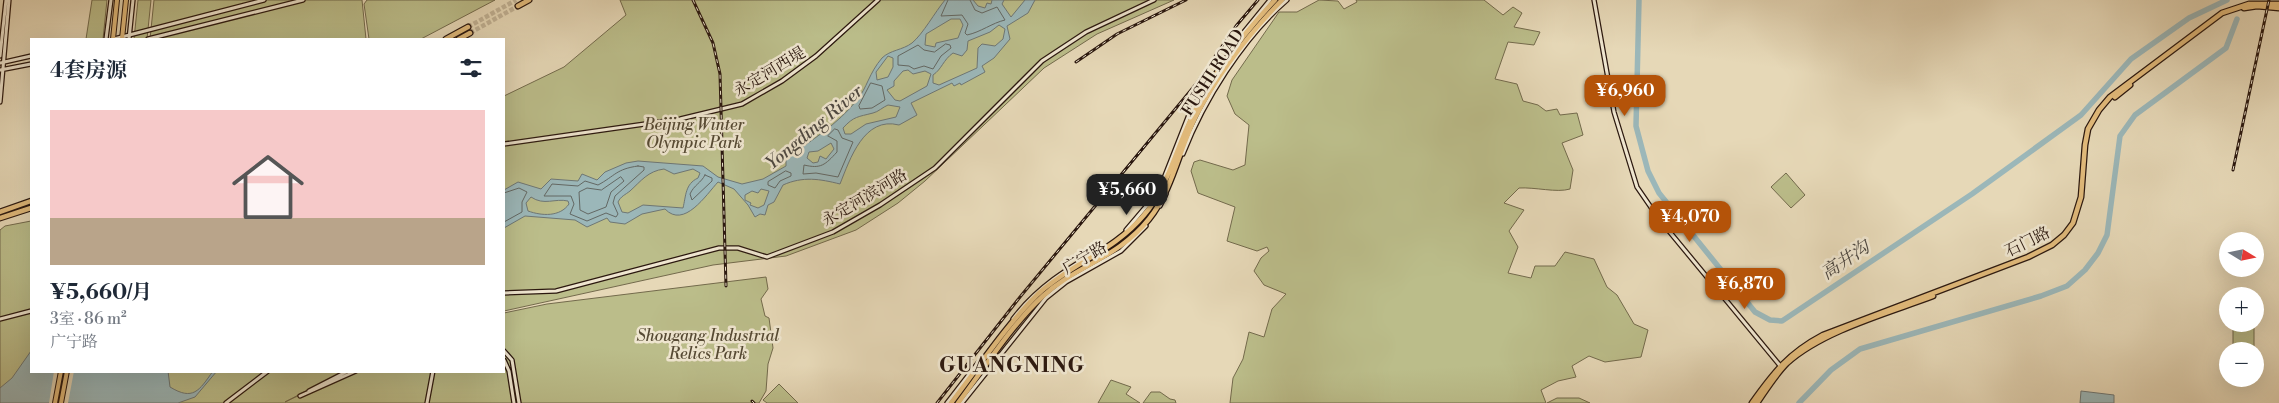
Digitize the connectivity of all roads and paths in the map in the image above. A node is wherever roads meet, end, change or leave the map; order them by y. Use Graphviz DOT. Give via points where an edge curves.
graph roads {
  1 [pos="8,0"];
  2 [pos="111,0"];
  3 [pos="117,0"];
  4 [pos="126,0"];
  5 [pos="133,0"];
  6 [pos="264,0"];
  7 [pos="303,0"];
  8 [pos="529,0"];
  9 [pos="878,0"];
  10 [pos="1154,0"];
  11 [pos="1270,0"];
  12 [pos="1275,0"];
  13 [pos="1282,0"];
  14 [pos="1287,0"];
  15 [pos="1594,0"];
  16 [pos="2279,4"];
  17 [pos="518,6"];
  18 [pos="2279,8"];
  19 [pos="468,27"];
  20 [pos="470,33"];
  21 [pos="130,37"];
  22 [pos="106,38"];
  23 [pos="113,38"];
  24 [pos="122,38"];
  25 [pos="152,38"];
  26 [pos="448,38"];
  27 [pos="461,38"];
  28 [pos="0,56"];
  29 [pos="30,56"];
  30 [pos="0,63"];
  31 [pos="30,64"];
  32 [pos="0,70"];
  33 [pos="0,102"];
  34 [pos="505,144"];
  35 [pos="30,201"];
  36 [pos="30,208"];
  37 [pos="0,212"];
  38 [pos="0,218"];
  39 [pos="505,293"];
  40 [pos="30,312"];
  41 [pos="0,319"];
  42 [pos="505,352"];
  43 [pos="505,362"];
  44 [pos="1781,367"];
  45 [pos="61,373"];
  46 [pos="67,373"];
  47 [pos="265,373"];
  48 [pos="344,373"];
  49 [pos="352,373"];
  50 [pos="433,373"];
  51 [pos="55,403"];
  52 [pos="62,403"];
  53 [pos="226,403"];
  54 [pos="427,403"];
  55 [pos="514,403"];
  56 [pos="519,403"];
  57 [pos="947,403"];
  58 [pos="951,403"];
  59 [pos="958,403"];
  60 [pos="962,403"];
  61 [pos="1752,403"];
  62 [pos="1757,403"];
  1 -- 28 [label="street"];
  1 -- 33 [label="street"];
  2 -- 22 [label="street"];
  3 -- 23 [label="main road"];
  4 -- 24 [label="main road"];
  5 -- 21 [label="street"];
  6 -- 21 [label="street"];
  7 -- 25 [label="street"];
  8 -- 17 [label="highway"];
  9 -- 34 [label="street, 永定河西堤" via="816,56 742,104 680,119"];
  10 -- 39 [label="street, 永定河滨河路" via="1086,32 1042,61 935,168 833,232 767,257 738,248 719,248 556,291"];
  11 -- 57 [label="street, 广宁路" via="1253,19 1190,112 1160,188 1142,214 1110,243 1058,274 1037,291"];
  12 -- 58 [label="highway, FUSHI ROAD" via="1256,20 1209,84 1182,136 1162,187 1145,214 1114,245 1060,276 1039,294"];
  13 -- 59 [label="highway, FUSHI ROAD" via="1260,23 1205,101 1150,218 1119,249 1064,280 1043,296"];
  14 -- 60 [label="street, 广宁路" via="1262,25 1216,88 1189,138 1164,201 1152,219 1121,251 1066,282 1046,298"];
  15 -- 44 [label="street" via="1614,112 1637,187 1659,219"];
  16 -- 44 [label="highway, 石门路" via="2249,4 2222,13 2104,103 2086,137 2078,212 2067,232 2052,245 1823,335 1807,344"];
  18 -- 44 [label="highway, 石门路" via="2247,7 2216,20 2106,105 2089,134 2080,213 2070,232 2058,244 2026,260 1838,332 1810,346"];
  19 -- 26 [label="highway"];
  20 -- 27 [label="highway"];
  21 -- 24 [label="street"];
  29 -- 30 [label="street"];
  31 -- 32 [label="street"];
  35 -- 37 [label="highway"];
  36 -- 38 [label="highway"];
  40 -- 41 [label="street"];
  42 -- 56 [label="street" via="512,360"];
  43 -- 55 [label="street"];
  44 -- 61 [label="highway, 石门路"];
  44 -- 62 [label="highway, 石门路"];
  45 -- 51 [label="main road"];
  46 -- 52 [label="main road"];
  47 -- 53 [label="street"];
  48 -- 49 [label="street" via="300,396"];
  50 -- 54 [label="street"];
}
